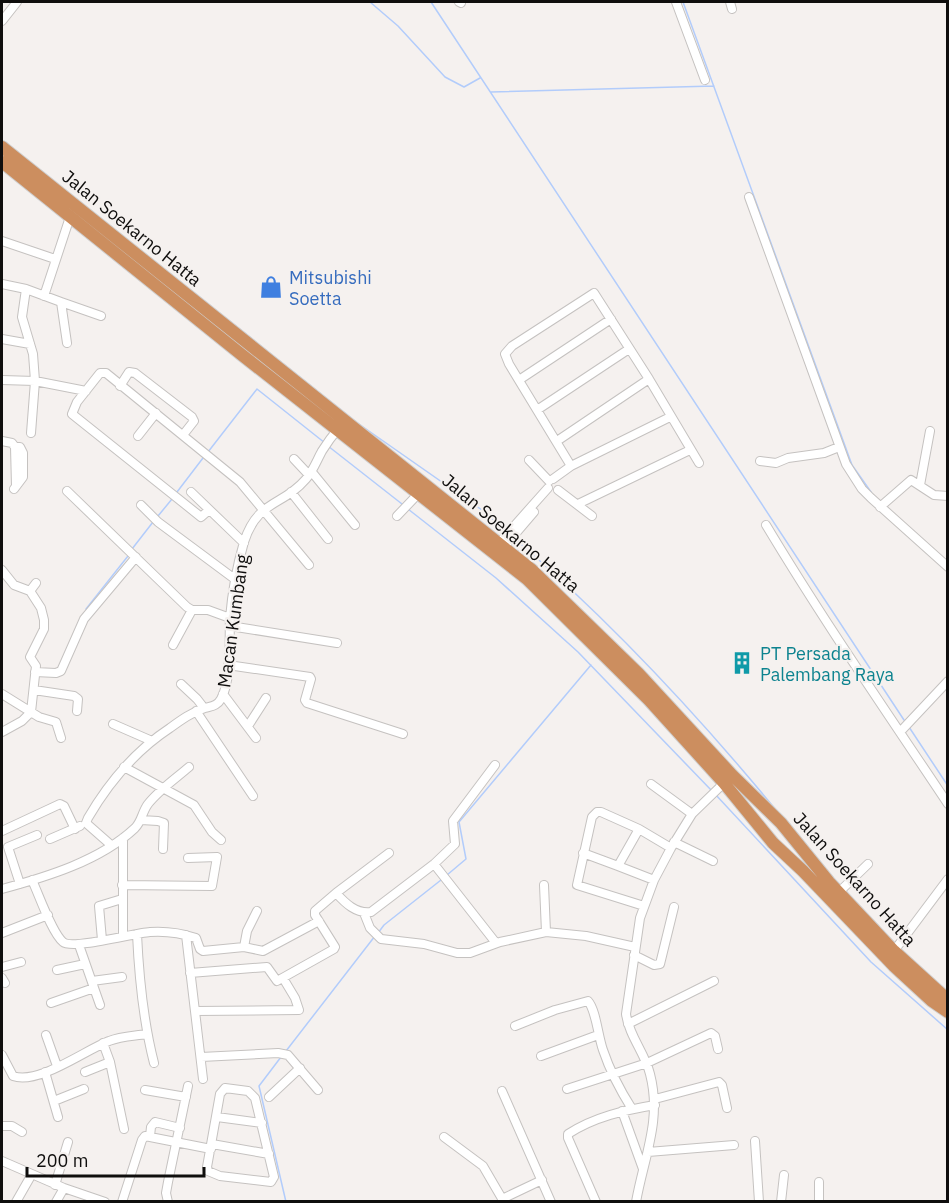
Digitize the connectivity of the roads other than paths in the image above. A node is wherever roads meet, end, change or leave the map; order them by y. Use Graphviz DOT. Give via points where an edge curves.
graph roads {
  1 [pos="17,2"];
  2 [pos="676,2"];
  3 [pos="2,21"];
  4 [pos="705,80"];
  5 [pos="2,147"];
  6 [pos="2,162"];
  7 [pos="749,198"];
  8 [pos="70,217"];
  9 [pos="2,241"];
  10 [pos="55,259"];
  11 [pos="2,284"];
  12 [pos="26,289"];
  13 [pos="44,296"];
  14 [pos="61,302"];
  15 [pos="101,316"];
  16 [pos="611,319"];
  17 [pos="2,339"];
  18 [pos="67,343"];
  19 [pos="30,344"];
  20 [pos="629,349"];
  21 [pos="649,379"];
  22 [pos="2,380"];
  23 [pos="35,381"];
  24 [pos="519,381"];
  25 [pos="120,386"];
  26 [pos="86,391"];
  27 [pos="537,410"];
  28 [pos="156,413"];
  29 [pos="670,417"];
  30 [pos="338,429"];
  31 [pos="930,431"];
  32 [pos="31,433"];
  33 [pos="183,435"];
  34 [pos="138,436"];
  35 [pos="2,441"];
  36 [pos="557,441"];
  37 [pos="839,447"];
  38 [pos="690,450"];
  39 [pos="294,459"];
  40 [pos="529,460"];
  41 [pos="760,461"];
  42 [pos="699,463"];
  43 [pos="571,466"];
  44 [pos="310,473"];
  45 [pos="920,485"];
  46 [pos="552,486"];
  47 [pos="15,488"];
  48 [pos="68,491"];
  49 [pos="191,492"];
  50 [pos="291,492"];
  51 [pos="419,493"];
  52 [pos="948,496"];
  53 [pos="578,504"];
  54 [pos="141,505"];
  55 [pos="881,506"];
  56 [pos="263,509"];
  57 [pos="209,510"];
  58 [pos="397,516"];
  59 [pos="592,516"];
  60 [pos="355,525"];
  61 [pos="766,525"];
  62 [pos="328,539"];
  63 [pos="504,542"];
  64 [pos="244,543"];
  65 [pos="133,554"];
  66 [pos="309,565"];
  67 [pos="948,567"];
  68 [pos="2,570"];
  69 [pos="236,580"];
  70 [pos="36,583"];
  71 [pos="30,591"];
  72 [pos="192,610"];
  73 [pos="573,616"];
  74 [pos="230,622"];
  75 [pos="337,643"];
  76 [pos="173,645"];
  77 [pos="228,665"];
  78 [pos="35,672"];
  79 [pos="948,681"];
  80 [pos="181,684"];
  81 [pos="34,690"];
  82 [pos="2,694"];
  83 [pos="223,694"];
  84 [pos="266,698"];
  85 [pos="200,710"];
  86 [pos="76,711"];
  87 [pos="31,712"];
  88 [pos="113,724"];
  89 [pos="248,726"];
  90 [pos="901,731"];
  91 [pos="2,732"];
  92 [pos="403,734"];
  93 [pos="61,738"];
  94 [pos="256,738"];
  95 [pos="152,741"];
  96 [pos="495,765"];
  97 [pos="124,767"];
  98 [pos="189,767"];
  99 [pos="651,784"];
  100 [pos="722,786"];
  101 [pos="162,789"];
  102 [pos="254,796"];
  103 [pos="948,804"];
  104 [pos="692,814"];
  105 [pos="141,820"];
  106 [pos="86,823"];
  107 [pos="75,829"];
  108 [pos="2,830"];
  109 [pos="639,830"];
  110 [pos="37,835"];
  111 [pos="123,838"];
  112 [pos="50,839"];
  113 [pos="221,840"];
  114 [pos="111,845"];
  115 [pos="673,845"];
  116 [pos="8,847"];
  117 [pos="163,849"];
  118 [pos="389,853"];
  119 [pos="584,854"];
  120 [pos="188,858"];
  121 [pos="713,861"];
  122 [pos="434,864"];
  123 [pos="868,864"];
  124 [pos="618,866"];
  125 [pos="948,879"];
  126 [pos="32,880"];
  127 [pos="654,880"];
  128 [pos="20,884"];
  129 [pos="122,885"];
  130 [pos="544,885"];
  131 [pos="2,889"];
  132 [pos="839,892"];
  133 [pos="336,893"];
  134 [pos="122,900"];
  135 [pos="644,906"];
  136 [pos="674,907"];
  137 [pos="257,911"];
  138 [pos="364,913"];
  139 [pos="48,915"];
  140 [pos="319,921"];
  141 [pos="546,932"];
  142 [pos="2,933"];
  143 [pos="137,934"];
  144 [pos="123,936"];
  145 [pos="189,936"];
  146 [pos="102,940"];
  147 [pos="496,943"];
  148 [pos="79,945"];
  149 [pos="244,947"];
  150 [pos="896,948"];
  151 [pos="634,951"];
  152 [pos="21,962"];
  153 [pos="86,963"];
  154 [pos="2,967"];
  155 [pos="57,970"];
  156 [pos="190,973"];
  157 [pos="122,977"];
  158 [pos="283,978"];
  159 [pos="714,981"];
  160 [pos="93,984"];
  161 [pos="948,1000"];
  162 [pos="51,1003"];
  163 [pos="100,1005"];
  164 [pos="195,1011"];
  165 [pos="948,1012"];
  166 [pos="628,1024"];
  167 [pos="515,1026"];
  168 [pos="146,1034"];
  169 [pos="46,1035"];
  170 [pos="598,1035"];
  171 [pos="103,1043"];
  172 [pos="718,1049"];
  173 [pos="2,1055"];
  174 [pos="542,1056"];
  175 [pos="201,1057"];
  176 [pos="110,1062"];
  177 [pos="154,1063"];
  178 [pos="647,1063"];
  179 [pos="57,1066"];
  180 [pos="300,1068"];
  181 [pos="45,1071"];
  182 [pos="2,1072"];
  183 [pos="85,1072"];
  184 [pos="11,1074"];
  185 [pos="612,1074"];
  186 [pos="203,1079"];
  187 [pos="188,1086"];
  188 [pos="84,1089"];
  189 [pos="567,1089"];
  190 [pos="145,1090"];
  191 [pos="318,1090"];
  192 [pos="502,1091"];
  193 [pos="186,1097"];
  194 [pos="269,1097"];
  195 [pos="54,1101"];
  196 [pos="655,1102"];
  197 [pos="727,1108"];
  198 [pos="632,1109"];
  199 [pos="622,1111"];
  200 [pos="58,1117"];
  201 [pos="217,1117"];
  202 [pos="262,1123"];
  203 [pos="2,1126"];
  204 [pos="180,1128"];
  205 [pos="124,1129"];
  206 [pos="22,1132"];
  207 [pos="150,1136"];
  208 [pos="444,1137"];
  209 [pos="755,1141"];
  210 [pos="68,1142"];
  211 [pos="176,1143"];
  212 [pos="734,1145"];
  213 [pos="211,1147"];
  214 [pos="648,1152"];
  215 [pos="269,1154"];
  216 [pos="2,1161"];
  217 [pos="643,1169"];
  218 [pos="32,1174"];
  219 [pos="784,1175"];
  220 [pos="542,1180"];
  221 [pos="819,1182"];
  222 [pos="59,1187"];
  223 [pos="167,1197"];
  224 [pos="503,1200"];
  225 [pos="16,1202"];
  226 [pos="56,1202"];
  227 [pos="105,1202"];
  228 [pos="123,1202"];
  229 [pos="160,1202"];
  230 [pos="551,1202"];
  231 [pos="596,1202"];
  232 [pos="636,1202"];
  233 [pos="759,1202"];
  234 [pos="782,1202"];
  235 [pos="819,1202"];
  1 -- 3 [label="street"];
  2 -- 4 [label="street"];
  5 -- 63 [label="highway, Jalan Soekarno Hatta" via="344,421"];
  6 -- 8 [label="highway, Jalan Soekarno Hatta"];
  7 -- 37 [label="street"];
  8 -- 10 [label="street"];
  8 -- 30 [label="highway, Jalan Soekarno Hatta"];
  9 -- 10 [label="street"];
  10 -- 13 [label="street"];
  11 -- 12 [label="street"];
  12 -- 13 [label="street"];
  12 -- 19 [label="street" via="22,317"];
  13 -- 14 [label="street"];
  14 -- 15 [label="street"];
  14 -- 18 [label="street"];
  16 -- 20 [label="street"];
  16 -- 24 [label="street"];
  16 -- 24 [label="street" via="594,293 506,350 506,359"];
  17 -- 19 [label="street"];
  19 -- 23 [label="street"];
  20 -- 21 [label="street"];
  20 -- 27 [label="street"];
  21 -- 29 [label="street"];
  21 -- 36 [label="street"];
  22 -- 23 [label="street"];
  23 -- 26 [label="street"];
  23 -- 32 [label="street"];
  24 -- 27 [label="street"];
  25 -- 26 [label="street" via="103,372"];
  25 -- 28 [label="street"];
  25 -- 33 [label="street" via="129,372 135,373 192,417 194,421"];
  26 -- 57 [label="street" via="72,414 201,517"];
  27 -- 36 [label="street"];
  28 -- 33 [label="street"];
  28 -- 34 [label="street"];
  29 -- 38 [label="street"];
  29 -- 43 [label="street"];
  30 -- 44 [label="street, Macan Kumbang"];
  30 -- 51 [label="highway, Jalan Soekarno Hatta"];
  31 -- 45 [label="street"];
  33 -- 56 [label="street" via="240,482"];
  35 -- 47 [label="street" via="20,447 23,453 23,477"];
  36 -- 43 [label="street"];
  37 -- 41 [label="street" via="776,463"];
  37 -- 55 [label="street" via="862,489"];
  38 -- 42 [label="street"];
  38 -- 53 [label="street"];
  39 -- 44 [label="street"];
  40 -- 46 [label="street"];
  43 -- 46 [label="street"];
  44 -- 50 [label="street, Macan Kumbang"];
  44 -- 60 [label="street"];
  45 -- 52 [label="street" via="934,495"];
  45 -- 55 [label="street" via="911,480"];
  46 -- 53 [label="street"];
  46 -- 63 [label="street"];
  48 -- 65 [label="street"];
  49 -- 57 [label="street"];
  50 -- 56 [label="street, Macan Kumbang"];
  50 -- 62 [label="street"];
  51 -- 58 [label="street"];
  51 -- 73 [label="highway, Jalan Soekarno Hatta"];
  53 -- 59 [label="street"];
  54 -- 69 [label="street" via="156,521"];
  55 -- 67 [label="street"];
  56 -- 64 [label="street, Macan Kumbang" via="250,526"];
  56 -- 66 [label="street"];
  57 -- 64 [label="street"];
  61 -- 90 [label="street" via="830,630"];
  63 -- 73 [label="highway, Jalan Soekarno Hatta"];
  64 -- 69 [label="street, Macan Kumbang"];
  65 -- 72 [label="street"];
  65 -- 78 [label="street" via="84,619 61,671"];
  68 -- 71 [label="street" via="14,585"];
  69 -- 74 [label="street, Macan Kumbang"];
  70 -- 71 [label="street"];
  71 -- 78 [label="street" via="44,624 30,657"];
  72 -- 74 [label="street" via="208,610"];
  72 -- 76 [label="street"];
  73 -- 100 [label="highway, Jalan Soekarno Hatta"];
  73 -- 132 [label="highway, Jalan Soekarno Hatta" via="639,674 781,823"];
  74 -- 75 [label="street"];
  74 -- 77 [label="street, Macan Kumbang"];
  77 -- 83 [label="street, Macan Kumbang"];
  77 -- 92 [label="street" via="310,677 307,703"];
  78 -- 81 [label="street"];
  79 -- 90 [label="street"];
  80 -- 85 [label="street"];
  81 -- 86 [label="street" via="74,696 78,699"];
  81 -- 87 [label="street"];
  82 -- 87 [label="street"];
  83 -- 85 [label="street, Macan Kumbang" via="218,703"];
  83 -- 89 [label="street"];
  84 -- 89 [label="street"];
  85 -- 95 [label="street, Macan Kumbang"];
  85 -- 102 [label="street"];
  87 -- 91 [label="street"];
  87 -- 93 [label="street" via="56,722"];
  88 -- 95 [label="street"];
  89 -- 94 [label="street"];
  90 -- 103 [label="street"];
  95 -- 97 [label="street, Macan Kumbang"];
  96 -- 122 [label="street" via="453,820 455,844"];
  97 -- 101 [label="street"];
  97 -- 106 [label="street, Macan Kumbang" via="97,801"];
  98 -- 101 [label="street"];
  99 -- 104 [label="street"];
  100 -- 104 [label="street"];
  100 -- 165 [label="highway, Jalan Soekarno Hatta" via="894,966"];
  101 -- 105 [label="street"];
  101 -- 113 [label="street" via="196,807"];
  104 -- 115 [label="street"];
  105 -- 111 [label="street"];
  105 -- 117 [label="street" via="164,823"];
  106 -- 107 [label="street"];
  106 -- 114 [label="street"];
  107 -- 108 [label="street" via="60,804"];
  107 -- 112 [label="street"];
  108 -- 116 [label="street"];
  109 -- 115 [label="street"];
  109 -- 119 [label="street" via="597,812 592,817"];
  109 -- 124 [label="street"];
  110 -- 116 [label="street"];
  111 -- 114 [label="street"];
  111 -- 129 [label="street"];
  114 -- 126 [label="street"];
  115 -- 121 [label="street"];
  115 -- 127 [label="street"];
  116 -- 128 [label="street"];
  118 -- 133 [label="street"];
  119 -- 124 [label="street"];
  119 -- 135 [label="street" via="578,886"];
  120 -- 129 [label="street" via="217,857 212,886"];
  122 -- 138 [label="street" via="374,910"];
  122 -- 147 [label="street"];
  123 -- 132 [label="street"];
  124 -- 127 [label="street"];
  125 -- 150 [label="street"];
  126 -- 128 [label="street"];
  126 -- 139 [label="street"];
  127 -- 135 [label="street"];
  128 -- 131 [label="street"];
  129 -- 134 [label="street"];
  130 -- 141 [label="street"];
  132 -- 150 [label="highway, Jalan Soekarno Hatta"];
  133 -- 138 [label="street"];
  133 -- 140 [label="street" via="315,911"];
  134 -- 144 [label="street"];
  134 -- 146 [label="street" via="99,906"];
  135 -- 151 [label="street"];
  136 -- 151 [label="street" via="660,964 654,965"];
  137 -- 149 [label="street"];
  138 -- 147 [label="street" via="376,935 390,941 463,953"];
  139 -- 142 [label="street"];
  139 -- 148 [label="street" via="62,941"];
  140 -- 149 [label="street" via="266,950"];
  140 -- 158 [label="street" via="334,949"];
  141 -- 147 [label="street"];
  141 -- 151 [label="street" via="586,936"];
  143 -- 144 [label="street"];
  143 -- 145 [label="street" via="165,932"];
  143 -- 168 [label="street"];
  144 -- 146 [label="street"];
  145 -- 149 [label="street" via="197,940 203,951"];
  145 -- 156 [label="street"];
  146 -- 148 [label="street"];
  148 -- 153 [label="street"];
  150 -- 161 [label="highway, Jalan Soekarno Hatta"];
  151 -- 166 [label="street" via="626,1006"];
  152 -- 154 [label="street"];
  153 -- 155 [label="street"];
  153 -- 160 [label="street"];
  156 -- 158 [label="street" via="267,967 276,981"];
  156 -- 164 [label="street"];
  157 -- 160 [label="street"];
  158 -- 164 [label="street" via="299,1010"];
  159 -- 166 [label="street"];
  160 -- 162 [label="street"];
  160 -- 163 [label="street"];
  164 -- 175 [label="street"];
  166 -- 178 [label="street"];
  167 -- 170 [label="street" via="586,1000"];
  168 -- 171 [label="street"];
  168 -- 177 [label="street"];
  169 -- 179 [label="street"];
  170 -- 174 [label="street"];
  170 -- 185 [label="street"];
  171 -- 176 [label="street"];
  171 -- 179 [label="street"];
  172 -- 178 [label="street" via="711,1033"];
  173 -- 184 [label="street"];
  175 -- 180 [label="street" via="284,1054"];
  175 -- 186 [label="street"];
  176 -- 183 [label="street"];
  176 -- 205 [label="street"];
  178 -- 185 [label="street"];
  178 -- 196 [label="street"];
  179 -- 181 [label="street"];
  180 -- 191 [label="street"];
  180 -- 194 [label="street"];
  181 -- 184 [label="street" via="19,1078"];
  181 -- 195 [label="street"];
  182 -- 184 [label="street"];
  185 -- 189 [label="street"];
  185 -- 198 [label="street"];
  187 -- 193 [label="street"];
  188 -- 195 [label="street"];
  190 -- 193 [label="street"];
  192 -- 220 [label="street"];
  193 -- 204 [label="street"];
  195 -- 200 [label="street"];
  196 -- 197 [label="street" via="719,1082"];
  196 -- 198 [label="street"];
  196 -- 214 [label="street"];
  198 -- 199 [label="street"];
  199 -- 217 [label="street"];
  199 -- 231 [label="street" via="568,1135"];
  201 -- 202 [label="street"];
  201 -- 202 [label="street" via="221,1092 228,1088 252,1093"];
  201 -- 213 [label="street"];
  202 -- 215 [label="street"];
  203 -- 206 [label="street"];
  204 -- 207 [label="street" via="155,1122"];
  204 -- 211 [label="street"];
  207 -- 211 [label="street"];
  207 -- 228 [label="street" via="142,1140"];
  208 -- 224 [label="street" via="483,1166"];
  209 -- 233 [label="street"];
  210 -- 222 [label="street"];
  211 -- 213 [label="street"];
  211 -- 223 [label="street"];
  212 -- 214 [label="street"];
  213 -- 215 [label="street"];
  213 -- 215 [label="street" via="207,1169 212,1174 270,1183 274,1177"];
  214 -- 217 [label="street"];
  216 -- 218 [label="street"];
  217 -- 232 [label="street"];
  218 -- 222 [label="street"];
  218 -- 225 [label="street"];
  219 -- 234 [label="street"];
  220 -- 224 [label="street"];
  220 -- 230 [label="street"];
  221 -- 235 [label="street"];
  222 -- 226 [label="street"];
  222 -- 227 [label="street"];
  223 -- 229 [label="street"];
}
